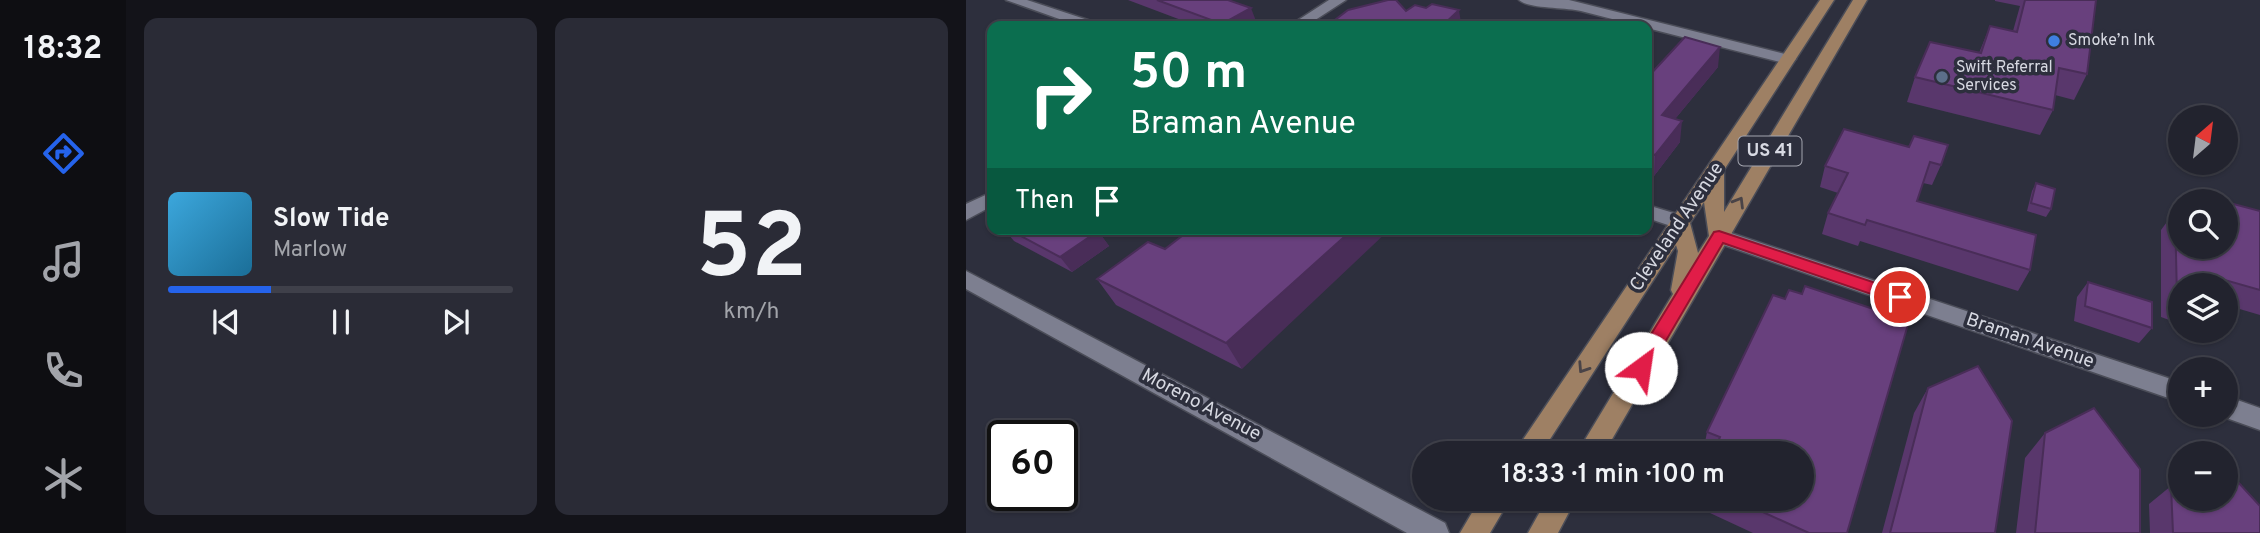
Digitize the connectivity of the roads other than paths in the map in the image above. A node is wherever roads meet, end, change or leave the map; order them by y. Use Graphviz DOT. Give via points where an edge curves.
graph roads {
  1 [pos="1013,0"];
  2 [pos="1339,0"];
  3 [pos="1526,0"];
  4 [pos="1827,0"];
  5 [pos="1860,0"];
  6 [pos="1564,2"];
  7 [pos="1077,21"];
  8 [pos="1304,21"];
  9 [pos="1639,21"];
  10 [pos="1652,24"];
  11 [pos="1788,59"];
  12 [pos="1716,168"];
  13 [pos="987,201"];
  14 [pos="966,213"];
  15 [pos="1652,213"];
  16 [pos="1680,222"];
  17 [pos="1719,236"];
  18 [pos="966,279"];
  19 [pos="1679,303"];
  20 [pos="2168,388"];
  21 [pos="2238,411"];
  22 [pos="2260,419"];
  23 [pos="1535,441"];
  24 [pos="1597,441"];
  25 [pos="1488,511"];
  26 [pos="1555,511"];
  27 [pos="1435,533"];
  28 [pos="1474,533"];
  29 [pos="1542,533"];
  1 -- 7 [label="street"];
  2 -- 8 [label="street"];
  3 -- 6 [label="street"];
  4 -- 11 [label="main road, Cleveland Avenue / US 41"];
  17 -- 5 [label="main road, Cleveland Avenue / US 41, one-way"];
  6 -- 9 [label="street"];
  10 -- 11 [label="street"];
  11 -- 12 [label="main road, Cleveland Avenue / US 41"];
  12 -- 16 [label="main road, Cleveland Avenue / US 41"];
  12 -- 17 [label="main road" via="1713,208"];
  13 -- 14 [label="street"];
  15 -- 16 [label="street"];
  16 -- 19 [label="main road" via="1688,251"];
  16 -- 23 [label="main road, Cleveland Avenue / US 41, one-way"];
  17 -- 19 [label="main road, Cleveland Avenue / US 41"];
  17 -- 20 [label="street, Braman Avenue"];
  18 -- 27 [label="street, Moreno Avenue"];
  19 -- 24 [label="main road, Cleveland Avenue / US 41"];
  21 -- 22 [label="street"];
  25 -- 28 [label="main road"];
  26 -- 29 [label="main road"];
}
